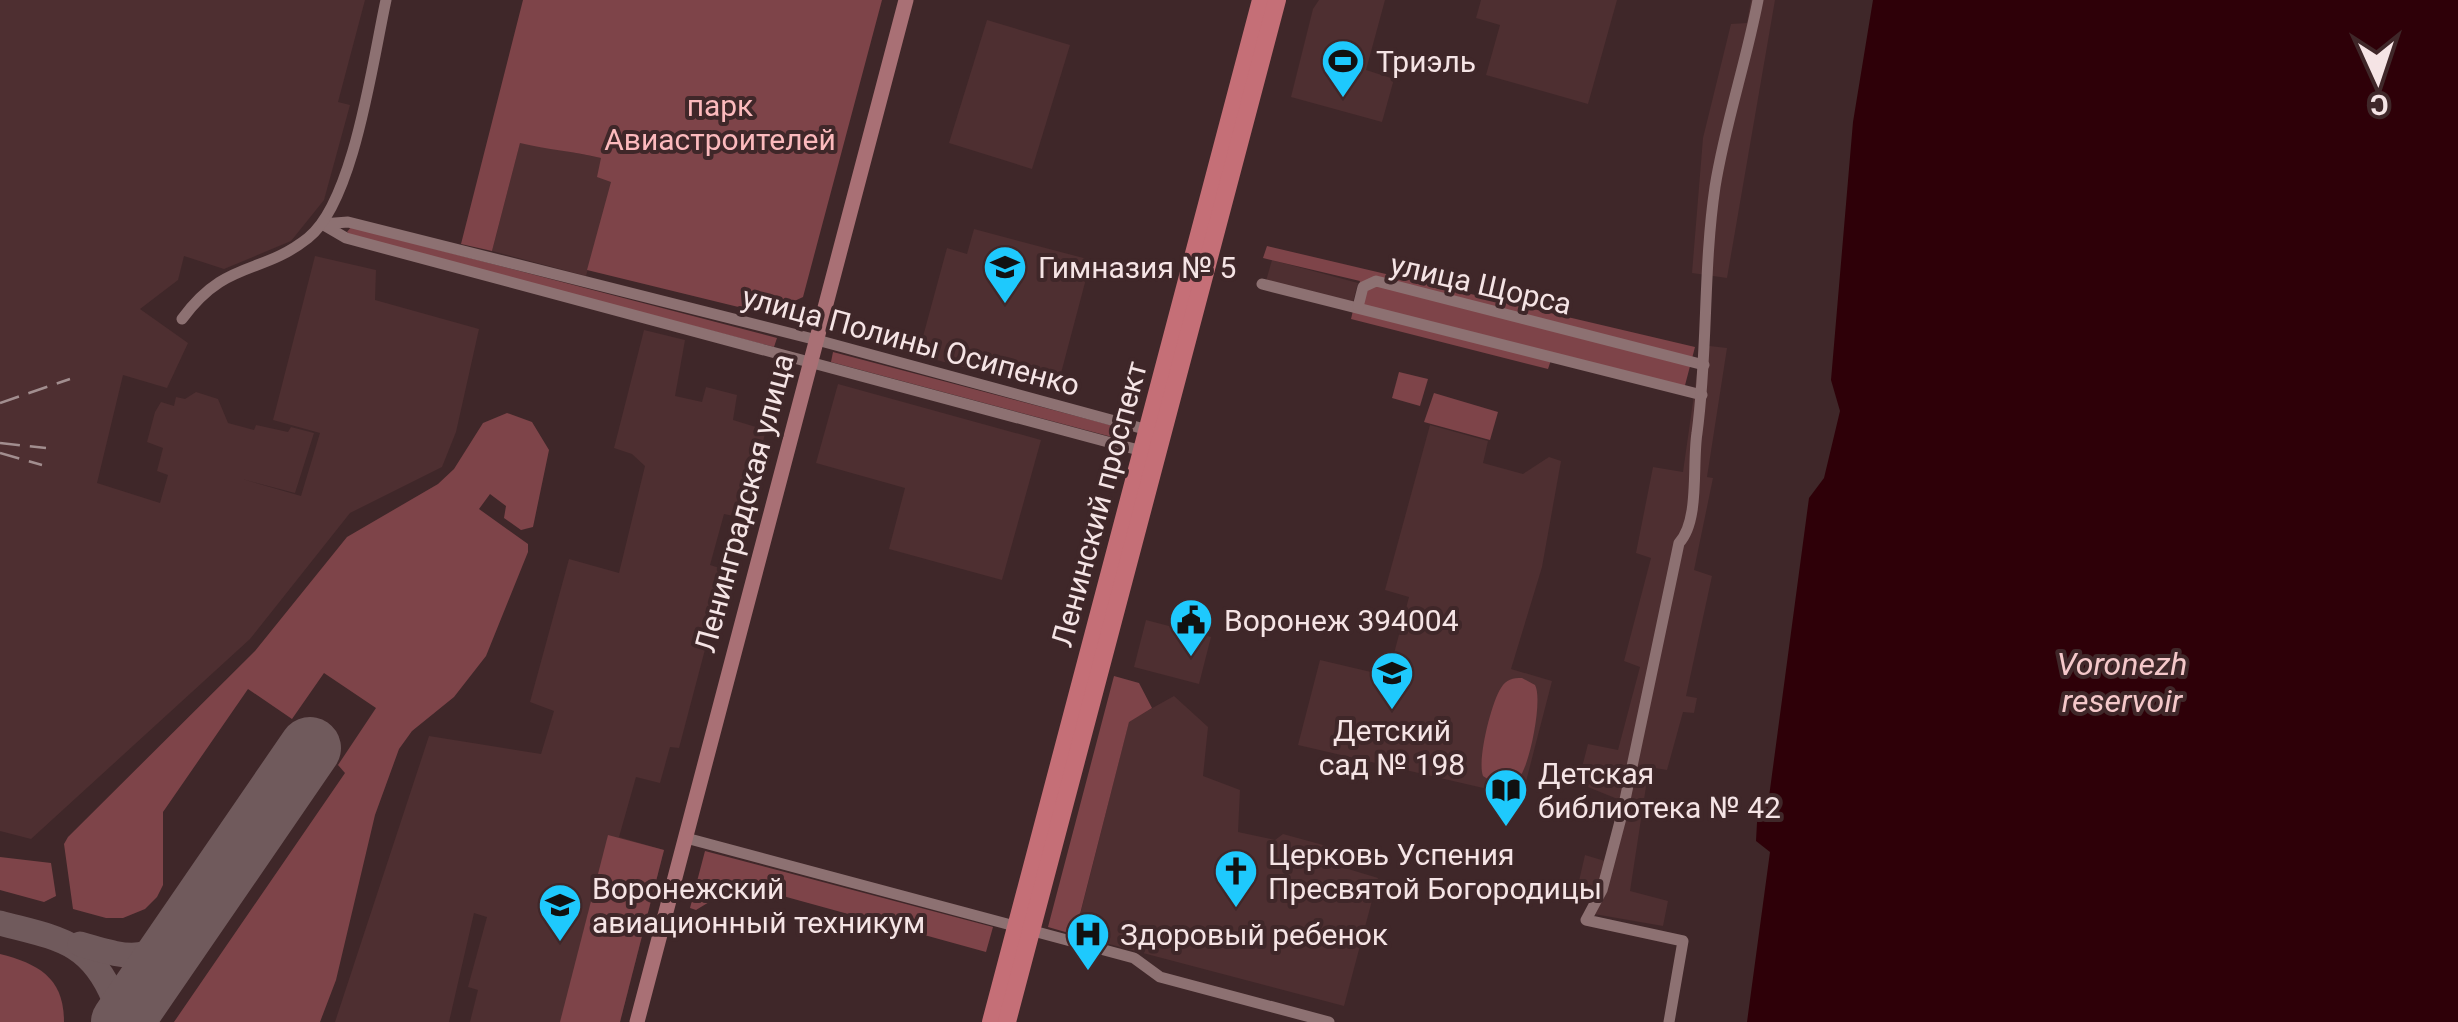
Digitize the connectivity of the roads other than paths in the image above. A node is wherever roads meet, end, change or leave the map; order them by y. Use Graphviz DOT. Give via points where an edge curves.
graph roads {
  1 [pos="386,0"];
  2 [pos="906,0"];
  3 [pos="1261,0"];
  4 [pos="1276,0"];
  5 [pos="1758,0"];
  6 [pos="322,224"];
  7 [pos="1262,284"];
  8 [pos="1358,307"];
  9 [pos="182,319"];
  10 [pos="818,340"];
  11 [pos="812,360"];
  12 [pos="1704,365"];
  13 [pos="1702,395"];
  14 [pos="1150,442"];
  15 [pos="686,838"];
  16 [pos="1023,931"];
  17 [pos="636,1022"];
  18 [pos="991,1022"];
  19 [pos="1007,1022"];
  20 [pos="1329,1022"];
  21 [pos="1669,1022"];
  1 -- 6 [label="street" via="341,191"];
  2 -- 10 [label="main road, Ленинградская улица"];
  3 -- 14 [label="main road, Ленинский проспект"];
  4 -- 14 [label="main road, Ленинский проспект"];
  5 -- 12 [label="street" via="1715,185"];
  6 -- 9 [label="street" via="294,246 212,284"];
  6 -- 10 [label="street, улица Полины Осипенко" via="348,222"];
  6 -- 11 [label="street, улица Полины Осипенко" via="346,238"];
  7 -- 8 [label="street, улица Щорса"];
  8 -- 12 [label="street, улица Щорса" via="1364,287 1376,281"];
  8 -- 13 [label="street"];
  10 -- 11 [label="main road, Ленинградская улица"];
  10 -- 14 [label="street, улица Полины Осипенко"];
  11 -- 14 [label="street, улица Полины Осипенко"];
  11 -- 15 [label="main road, Ленинградская улица"];
  12 -- 13 [label="street"];
  13 -- 21 [label="street" via="1688,534 1679,543 1602,890 1586,920 1683,941"];
  14 -- 16 [label="main road, Ленинский проспект"];
  15 -- 16 [label="street"];
  15 -- 17 [label="main road, Ленинградская улица"];
  16 -- 18 [label="main road, Ленинский проспект"];
  16 -- 19 [label="main road, Ленинский проспект"];
  16 -- 20 [label="street" via="1134,958 1160,977"];
}
